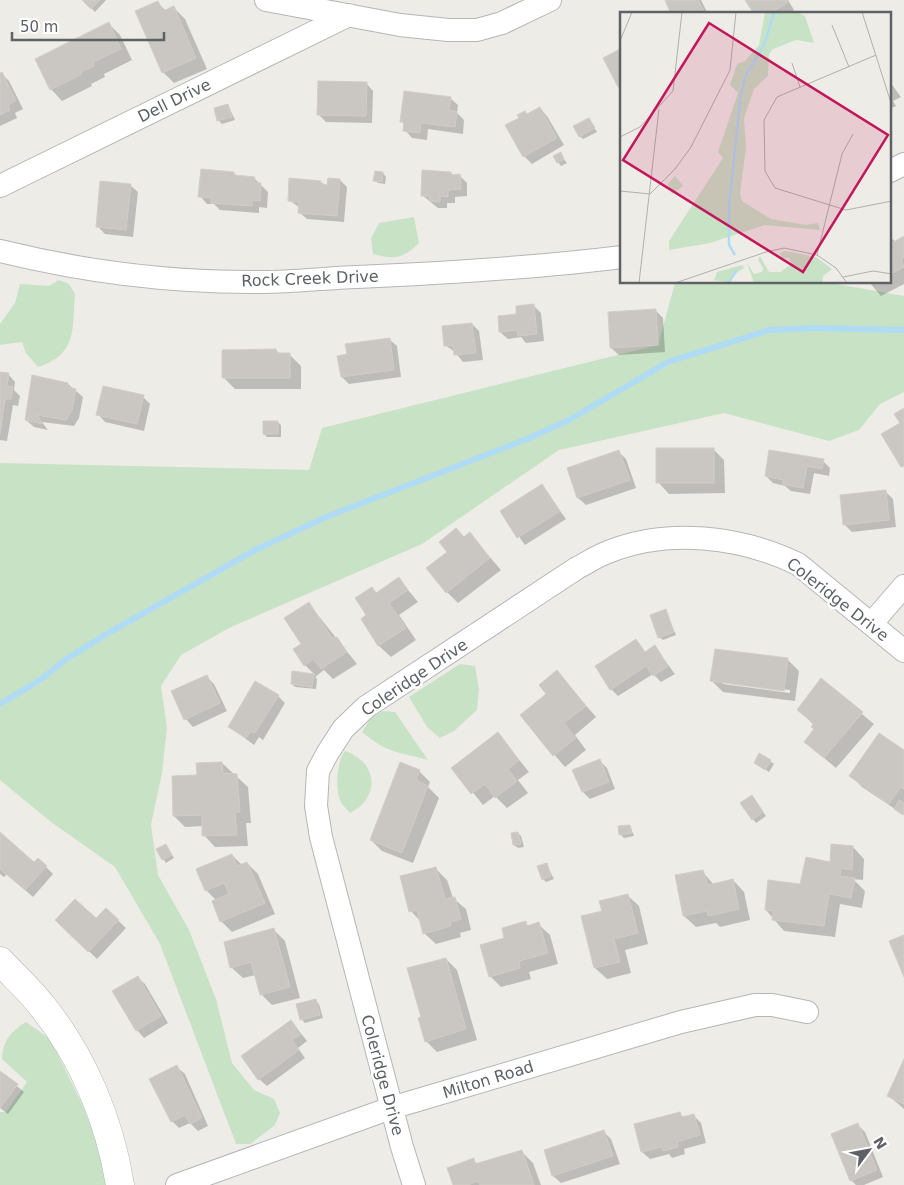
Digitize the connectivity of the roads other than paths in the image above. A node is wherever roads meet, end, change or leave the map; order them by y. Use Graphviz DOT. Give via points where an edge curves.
graph roads {
  1 [pos="266,0"];
  2 [pos="550,0"];
  3 [pos="349,16"];
  4 [pos="904,164"];
  5 [pos="892,170"];
  6 [pos="0,186"];
  7 [pos="0,251"];
  8 [pos="620,257"];
  9 [pos="904,586"];
  10 [pos="872,623"];
  11 [pos="904,651"];
  12 [pos="0,961"];
  13 [pos="807,1012"];
  14 [pos="392,1108"];
  15 [pos="120,1185"];
  16 [pos="177,1185"];
  17 [pos="414,1185"];
  1 -- 3 [label="street"];
  2 -- 3 [label="street" via="502,23 477,30 426,28"];
  3 -- 6 [label="street, Dell Drive"];
  4 -- 5 [label="street"];
  7 -- 8 [label="street, Rock Creek Drive" via="109,272 264,282 472,272"];
  9 -- 10 [label="street"];
  10 -- 11 [label="street, Coleridge Drive"];
  10 -- 14 [label="street, Coleridge Drive" via="798,564 756,546 697,538 634,544 606,552 577,568 366,707 343,729 318,771 316,806 321,838"];
  12 -- 15 [label="street" via="43,1006 86,1077 109,1136"];
  13 -- 14 [label="street, Milton Road" via="772,1005 724,1011"];
  14 -- 16 [label="street, Milton Road"];
  14 -- 17 [label="street, Coleridge Drive"];
}
